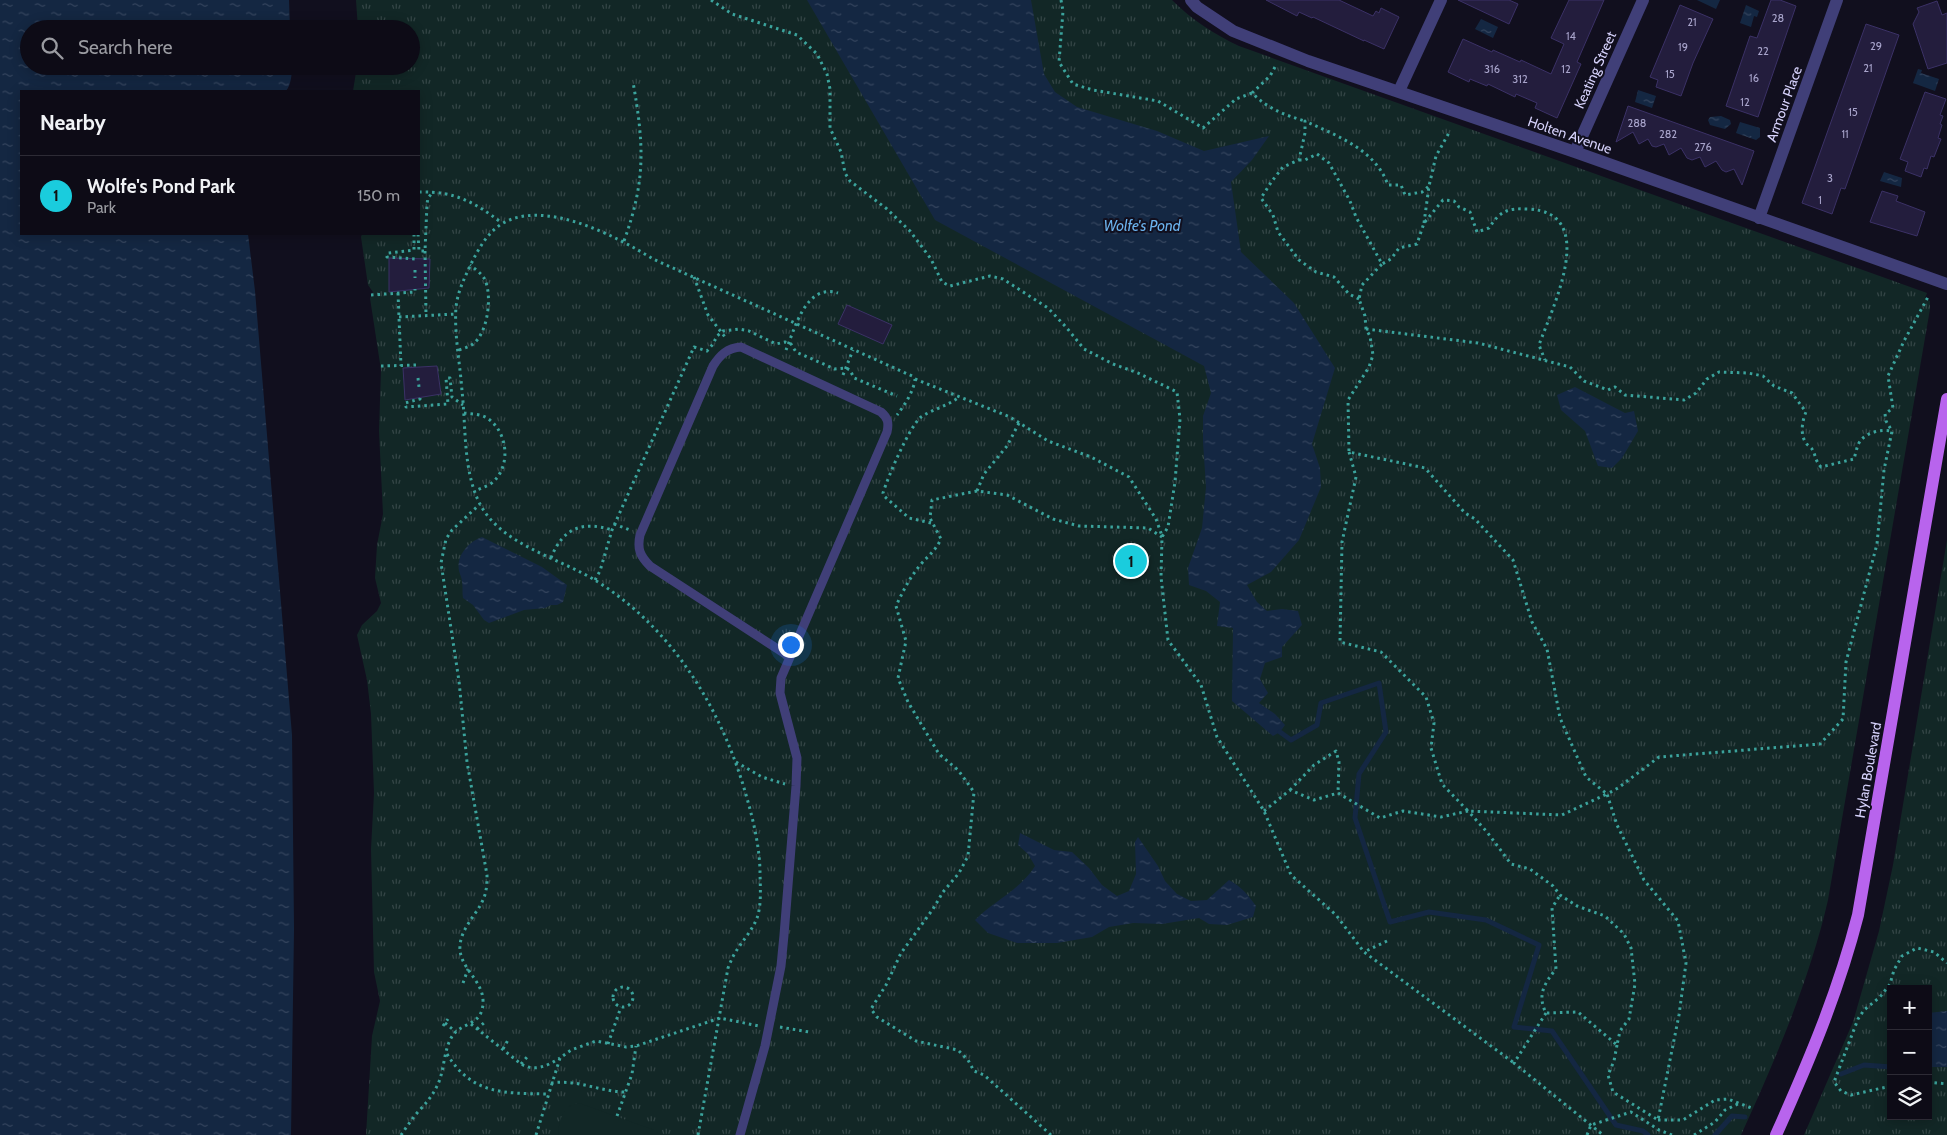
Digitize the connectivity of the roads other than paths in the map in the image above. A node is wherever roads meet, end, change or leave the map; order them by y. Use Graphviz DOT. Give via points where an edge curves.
graph roads {
  1 [pos="1441,0"];
  2 [pos="1643,0"];
  3 [pos="1837,0"];
  4 [pos="1196,2"];
  5 [pos="1399,92"];
  6 [pos="1575,152"];
  7 [pos="1759,218"];
  8 [pos="1947,284"];
  9 [pos="1947,399"];
  10 [pos="790,657"];
  11 [pos="740,1135"];
  12 [pos="1776,1135"];
  1 -- 5 [label="street"];
  2 -- 6 [label="street, Keating Street"];
  3 -- 7 [label="street, Armour Place"];
  4 -- 5 [label="street, Holten Avenue" via="1233,31"];
  5 -- 6 [label="street, Holten Avenue"];
  6 -- 7 [label="street, Holten Avenue"];
  7 -- 8 [label="street, Holten Avenue"];
  9 -- 12 [label="main road, Hylan Boulevard" via="1858,915 1834,999"];
  10 -- 10 [label="lane" via="650,566 643,559 638,544 713,366 731,348 741,347 881,412 889,424"];
  10 -- 11 [label="lane" via="780,678 780,692 797,758 783,943 769,1027"];
}
